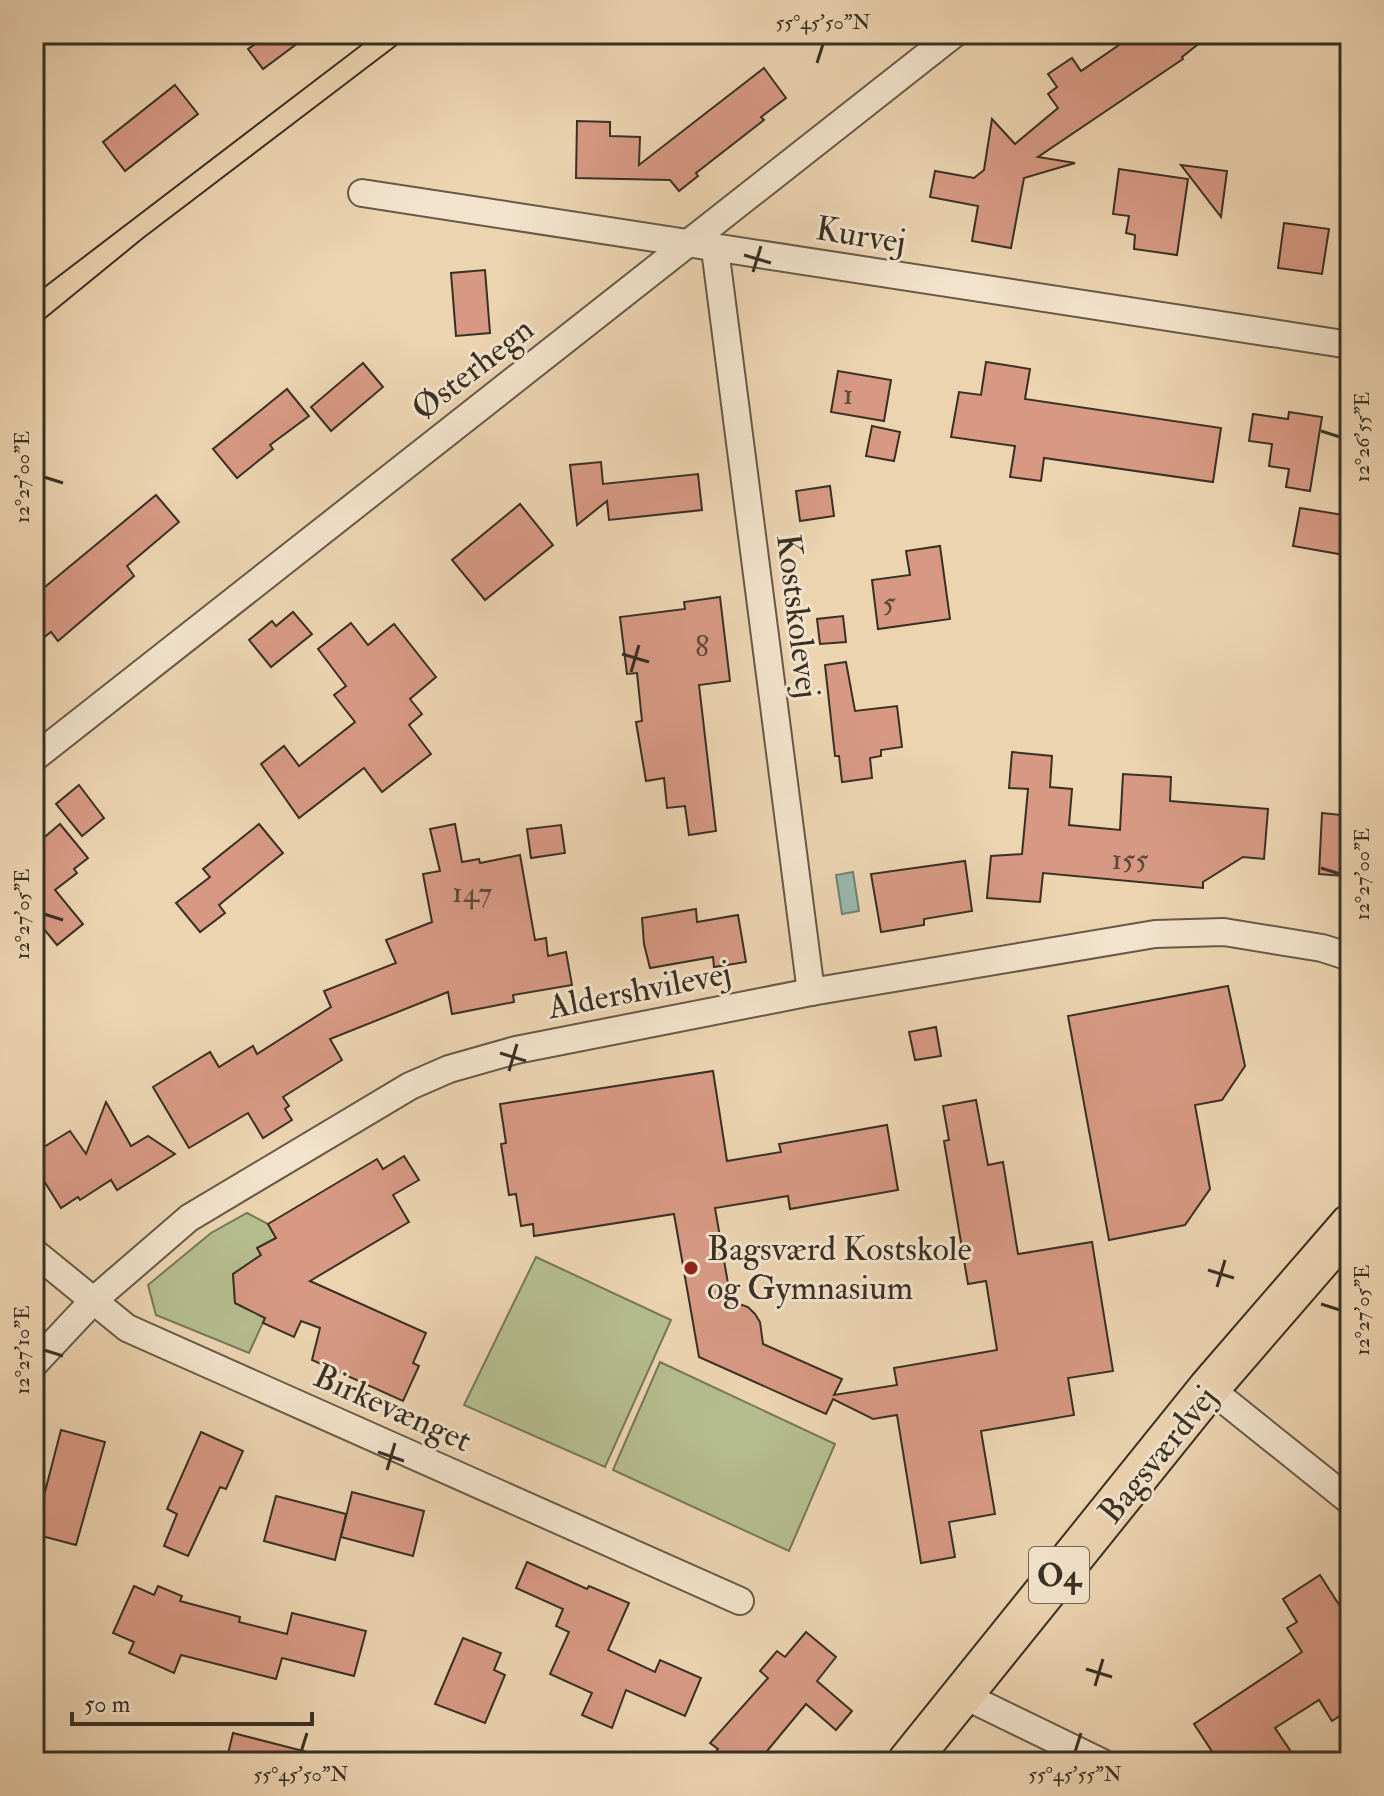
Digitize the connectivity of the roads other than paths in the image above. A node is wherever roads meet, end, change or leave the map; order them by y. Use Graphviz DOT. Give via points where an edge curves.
graph roads {
  1 [pos="954,34"];
  2 [pos="362,193"];
  3 [pos="688,244"];
  4 [pos="715,249"];
  5 [pos="1350,345"];
  6 [pos="34,758"];
  7 [pos="1350,957"];
  8 [pos="811,992"];
  9 [pos="1350,1225"];
  10 [pos="34,1252"];
  11 [pos="94,1300"];
  12 [pos="34,1364"];
  13 [pos="1209,1388"];
  14 [pos="1350,1501"];
  15 [pos="740,1601"];
  16 [pos="963,1695"];
  17 [pos="908,1762"];
  18 [pos="1101,1762"];
  1 -- 3 [label="street, Østerhegn"];
  2 -- 3 [label="street, Kurvej"];
  3 -- 4 [label="street, Kurvej"];
  3 -- 6 [label="street, Østerhegn"];
  4 -- 5 [label="street, Kurvej"];
  4 -- 8 [label="street, Kostskolevej"];
  7 -- 8 [label="street, Aldershvilevej" via="1224,932 1155,934"];
  8 -- 11 [label="street, Aldershvilevej" via="516,1050 449,1069 410,1086 189,1218"];
  9 -- 13 [label="main road, Bagsværdvej / O4"];
  10 -- 11 [label="street, Birkevænget"];
  11 -- 12 [label="street, Aldershvilevej"];
  11 -- 15 [label="street, Birkevænget" via="127,1328"];
  13 -- 14 [label="street"];
  13 -- 16 [label="main road, Bagsværdvej / O4"];
  16 -- 17 [label="main road, Bagsværdvej / O4"];
  16 -- 18 [label="street"];
}
